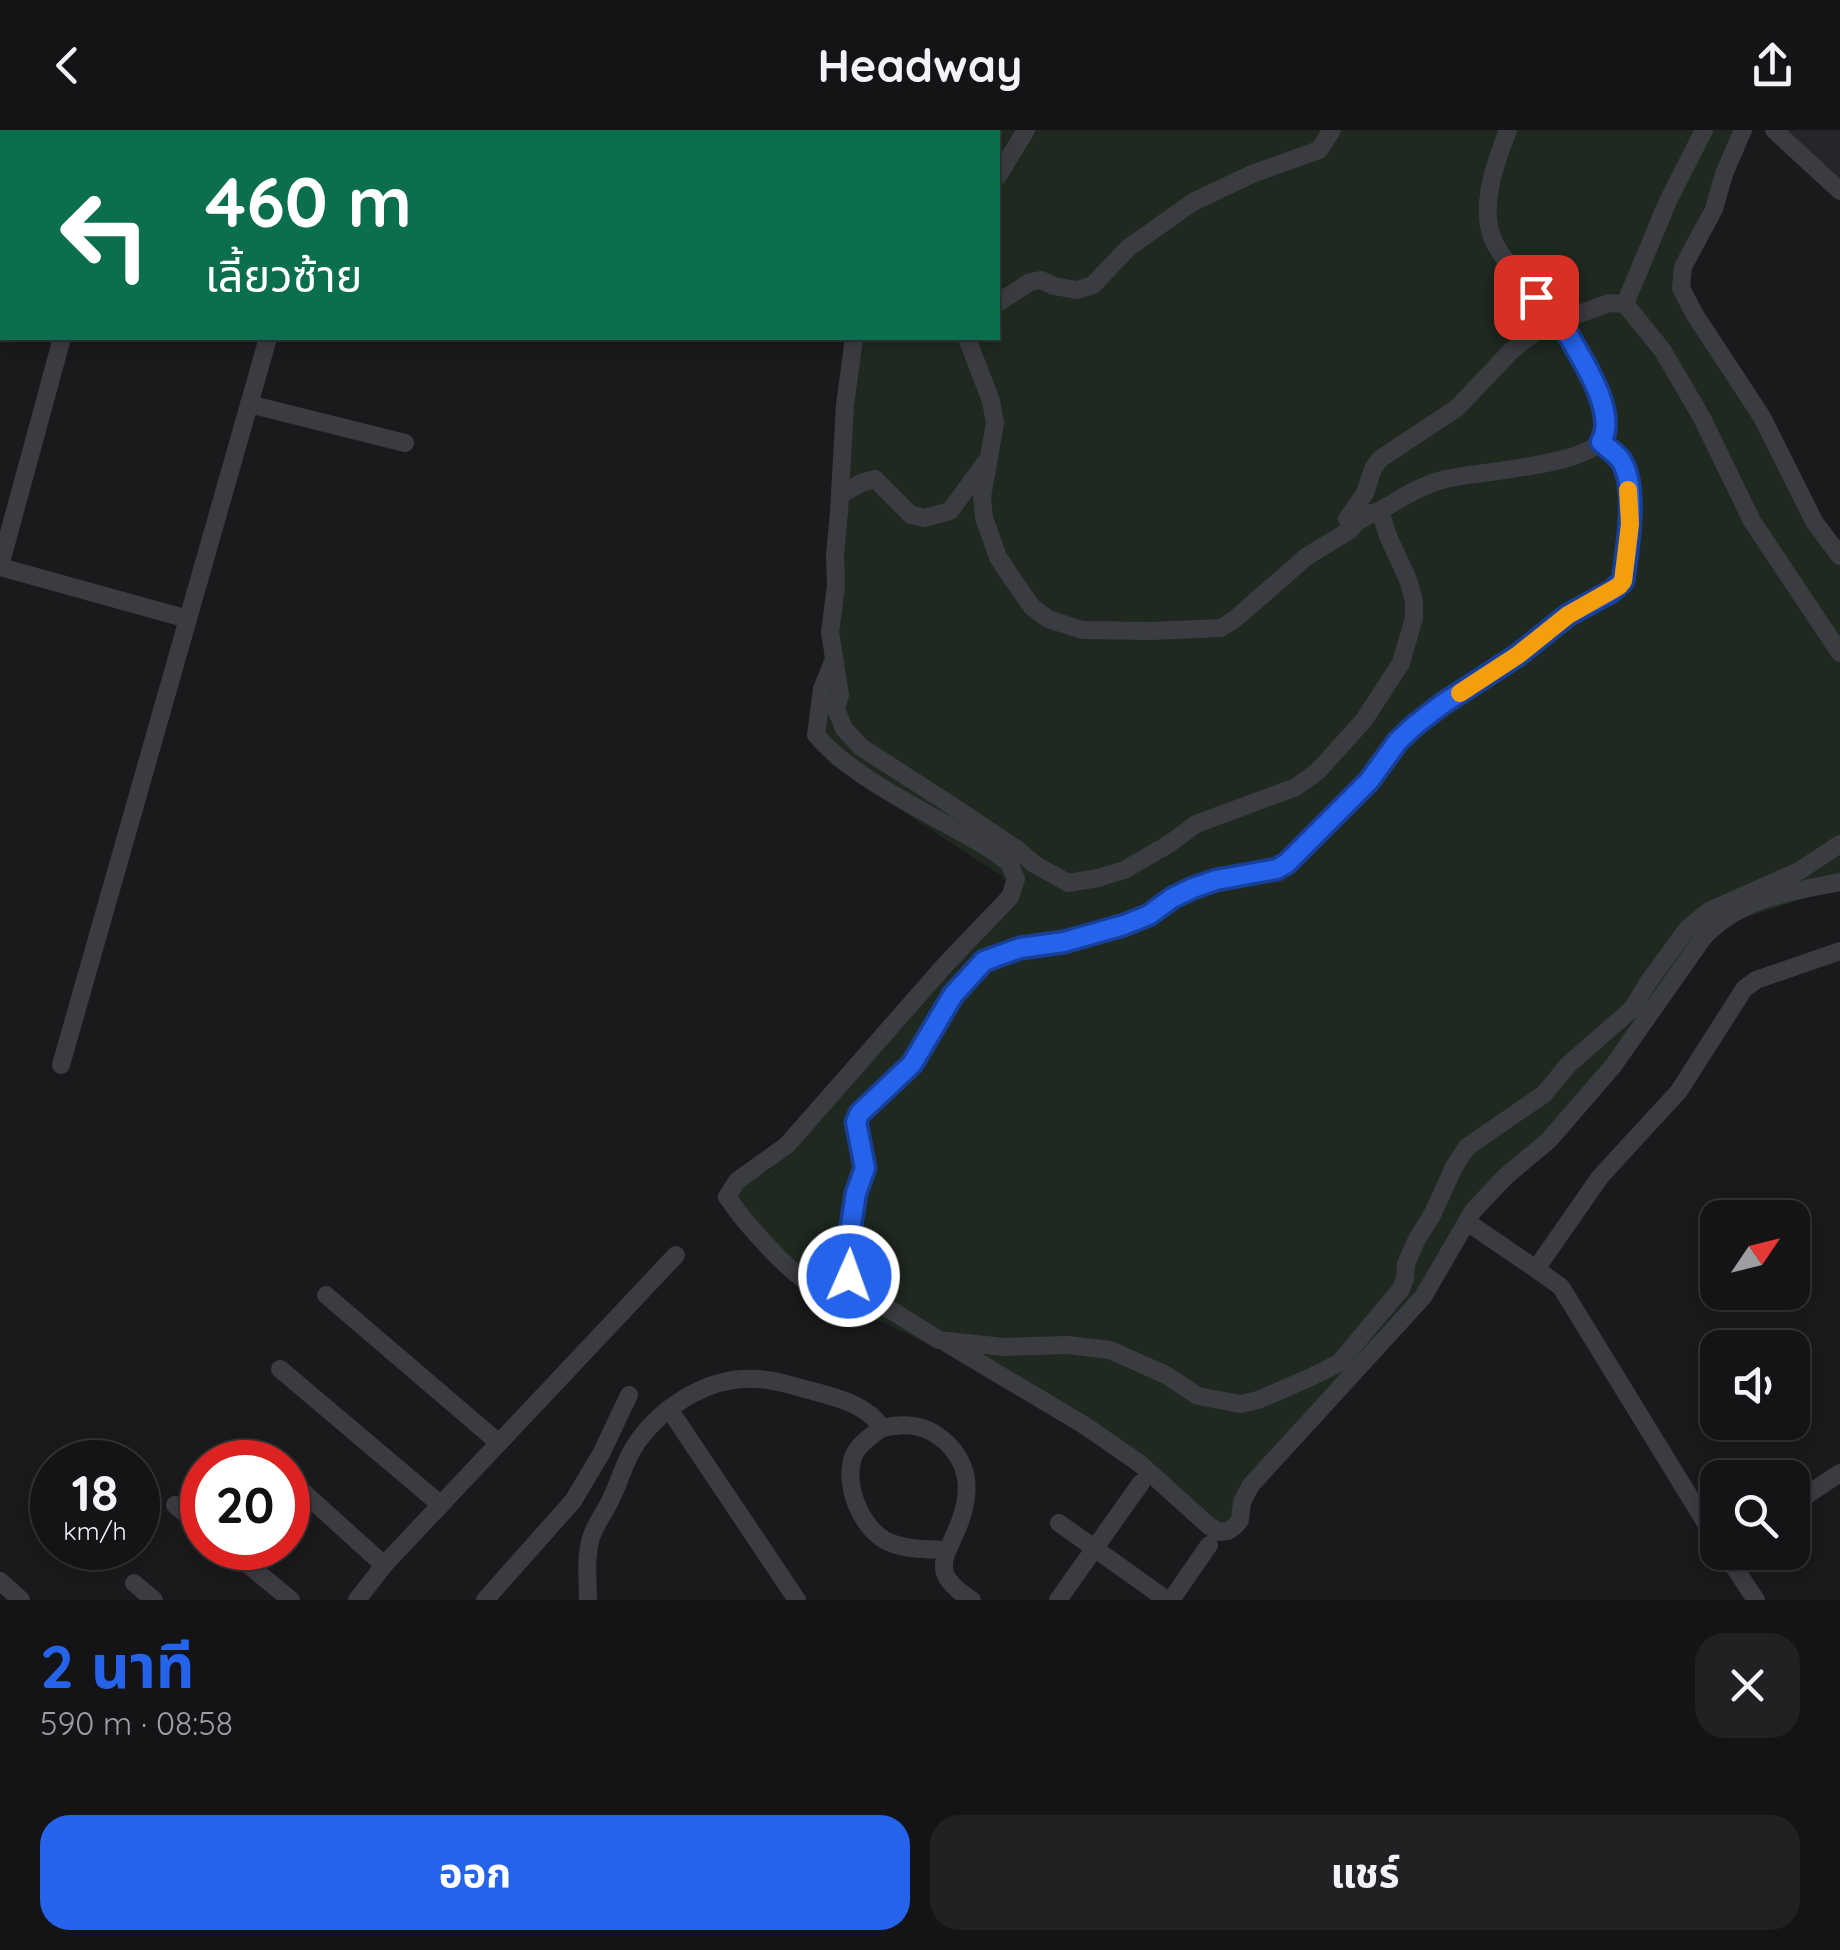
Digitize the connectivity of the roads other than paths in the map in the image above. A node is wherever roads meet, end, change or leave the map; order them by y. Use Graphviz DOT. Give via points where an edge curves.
graph roads {
  1 [pos="1026,130"];
  2 [pos="1332,130"];
  3 [pos="1508,130"];
  4 [pos="1704,130"];
  5 [pos="1743,130"];
  6 [pos="1774,130"];
  7 [pos="1000,173"];
  8 [pos="1840,191"];
  9 [pos="1000,302"];
  10 [pos="1625,304"];
  11 [pos="1555,320"];
  12 [pos="61,340"];
  13 [pos="267,340"];
  14 [pos="854,340"];
  15 [pos="968,340"];
  16 [pos="249,404"];
  17 [pos="1601,442"];
  18 [pos="405,444"];
  19 [pos="986,461"];
  20 [pos="840,496"];
  21 [pos="1380,511"];
  22 [pos="1352,520"];
  23 [pos="1840,556"];
  24 [pos="0,566"];
  25 [pos="188,619"];
  26 [pos="1840,653"];
  27 [pos="834,662"];
  28 [pos="1840,844"];
  29 [pos="1840,882"];
  30 [pos="1840,951"];
  31 [pos="61,1065"];
  32 [pos="1470,1216"];
  33 [pos="676,1256"];
  34 [pos="1536,1269"];
  35 [pos="858,1294"];
  36 [pos="326,1295"];
  37 [pos="940,1339"];
  38 [pos="280,1369"];
  39 [pos="628,1395"];
  40 [pos="669,1409"];
  41 [pos="882,1428"];
  42 [pos="499,1443"];
  43 [pos="1840,1473"];
  44 [pos="1141,1483"];
  45 [pos="1810,1493"];
  46 [pos="310,1498"];
  47 [pos="175,1505"];
  48 [pos="441,1505"];
  49 [pos="180,1509"];
  50 [pos="1700,1515"];
  51 [pos="1059,1524"];
  52 [pos="1209,1544"];
  53 [pos="1095,1548"];
  54 [pos="947,1550"];
  55 [pos="384,1565"];
  56 [pos="255,1570"];
  57 [pos="1736,1570"];
  58 [pos="1,1583"];
  59 [pos="134,1583"];
  60 [pos="963,1598"];
  61 [pos="22,1600"];
  62 [pos="154,1600"];
  63 [pos="291,1600"];
  64 [pos="357,1600"];
  65 [pos="484,1600"];
  66 [pos="588,1600"];
  67 [pos="797,1600"];
  68 [pos="1058,1600"];
  69 [pos="1168,1600"];
  70 [pos="1756,1600"];
  1 -- 7 [label="street"];
  2 -- 9 [label="street" via="1319,150 1193,202 1128,248 1093,285 1078,290 1041,280"];
  3 -- 11 [label="street" via="1489,194 1492,239"];
  4 -- 10 [label="street"];
  5 -- 23 [label="street" via="1714,210 1683,267 1681,288"];
  6 -- 8 [label="street"];
  10 -- 11 [label="street"];
  10 -- 26 [label="street" via="1663,351 1752,521"];
  11 -- 17 [label="street" via="1594,380 1606,432"];
  11 -- 22 [label="street" via="1511,351 1458,408 1380,459"];
  12 -- 24 [label="street"];
  13 -- 16 [label="street"];
  14 -- 20 [label="street"];
  15 -- 19 [label="street" via="994,411"];
  16 -- 18 [label="street"];
  16 -- 25 [label="street"];
  17 -- 21 [label="street" via="1536,466 1443,479"];
  17 -- 35 [label="street" via="1620,458 1631,503 1619,586 1414,726 1287,863 1193,888 1124,925 1000,954 984,961 953,995 912,1064 856,1122 865,1168 850,1232 849,1276"];
  19 -- 20 [label="street" via="950,511 938,516 911,515 875,479"];
  19 -- 22 [label="street" via="984,518 998,557 1032,607 1082,630 1222,628 1306,557 1350,530"];
  20 -- 27 [label="street" via="830,632"];
  21 -- 22 [label="street"];
  21 -- 27 [label="street" via="1409,582 1414,618 1401,663 1364,720 1296,787 1196,824 1124,870 1098,878 1068,883 861,748 836,709"];
  24 -- 25 [label="street"];
  25 -- 31 [label="street"];
  27 -- 35 [label="street" via="822,689 816,735 874,781 993,850 1016,879 1010,897 787,1145 737,1181 727,1197 806,1280 828,1292"];
  28 -- 37 [label="street" via="1686,929 1633,1008 1544,1094 1467,1147 1406,1264 1401,1289 1338,1363 1240,1404 1198,1396 1110,1350"];
  29 -- 32 [label="street" via="1785,893 1716,923 1613,1066"];
  30 -- 34 [label="street" via="1744,990 1679,1091 1600,1177"];
  32 -- 34 [label="street"];
  32 -- 37 [label="street" via="1423,1296 1251,1485 1240,1520 1228,1531 1209,1526 1139,1463 1084,1425"];
  33 -- 42 [label="street"];
  34 -- 50 [label="street" via="1561,1288"];
  35 -- 37 [label="street"];
  36 -- 42 [label="street"];
  38 -- 48 [label="street"];
  39 -- 65 [label="street" via="573,1501"];
  40 -- 41 [label="street" via="700,1390 757,1378 853,1404"];
  40 -- 66 [label="street" via="638,1441 590,1540"];
  40 -- 67 [label="street"];
  41 -- 54 [label="street" via="911,1424 929,1430 965,1470 967,1496"];
  41 -- 54 [label="street" via="854,1454 849,1482 856,1505 890,1543"];
  42 -- 48 [label="street"];
  43 -- 45 [label="street"];
  44 -- 53 [label="street"];
  46 -- 55 [label="street"];
  47 -- 49 [label="street"];
  48 -- 55 [label="street"];
  51 -- 53 [label="street"];
  52 -- 69 [label="street"];
  53 -- 68 [label="street"];
  53 -- 69 [label="street"];
  54 -- 60 [label="street" via="945,1572"];
  55 -- 64 [label="street"];
  56 -- 63 [label="street"];
  57 -- 70 [label="street"];
  58 -- 61 [label="street"];
  59 -- 62 [label="street"];
}
